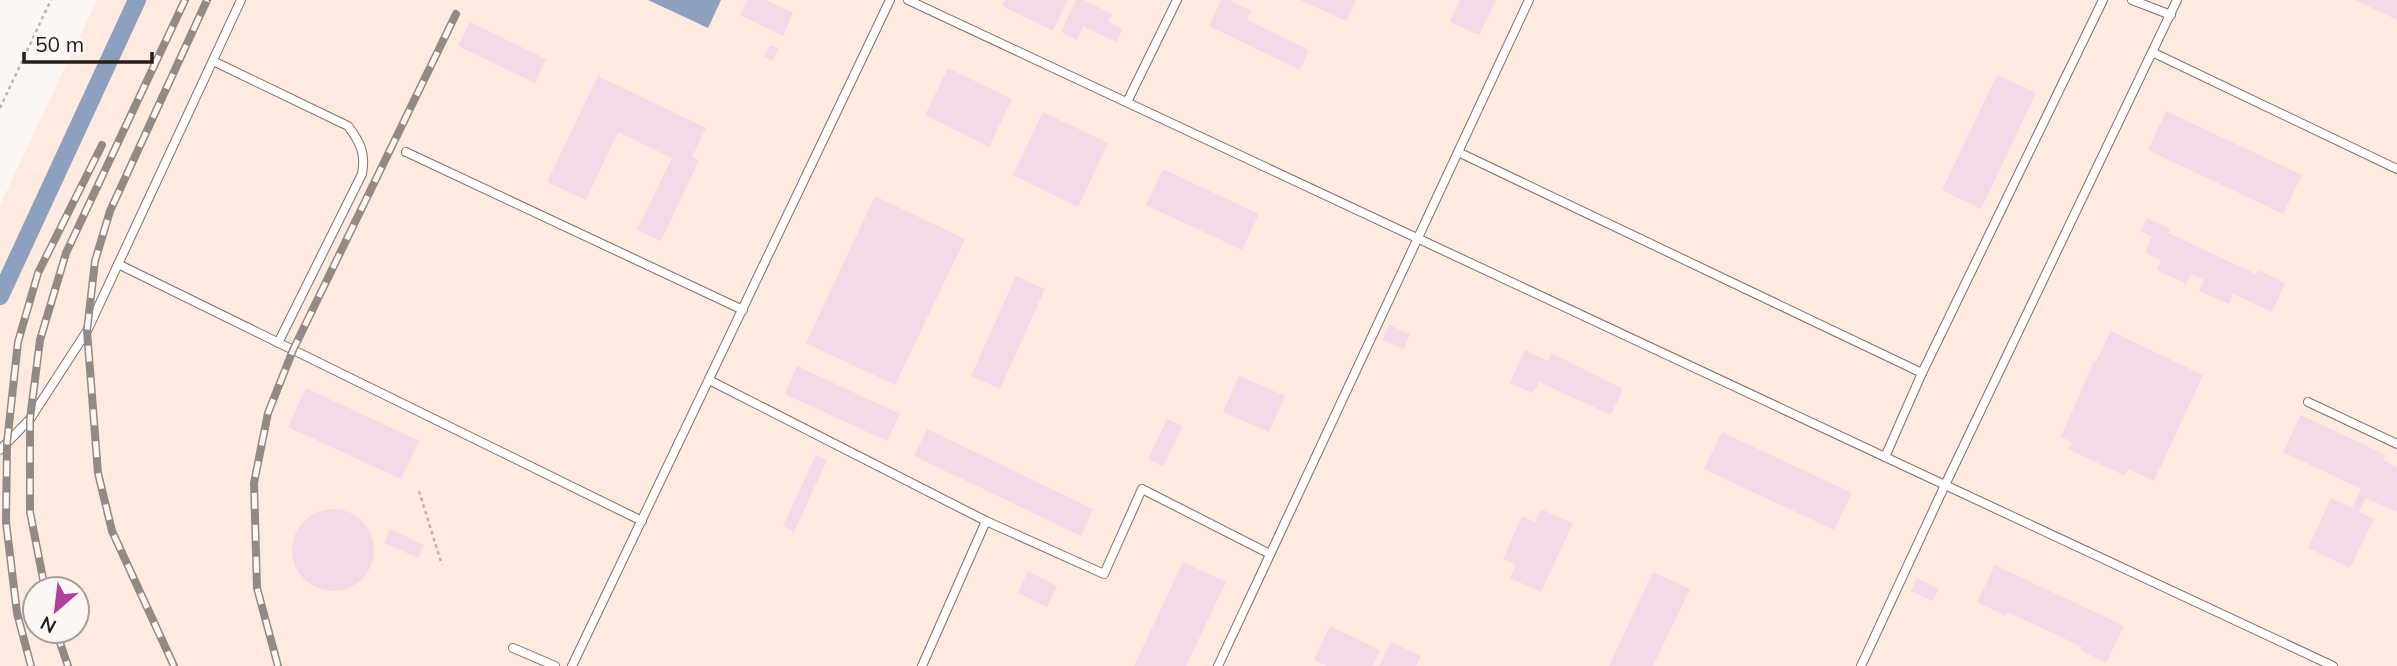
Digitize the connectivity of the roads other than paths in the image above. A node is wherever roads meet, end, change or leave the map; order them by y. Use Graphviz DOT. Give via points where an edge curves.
graph roads {
  1 [pos="242,0"];
  2 [pos="890,0"];
  3 [pos="908,0"];
  4 [pos="1177,0"];
  5 [pos="1530,0"];
  6 [pos="2103,0"];
  7 [pos="2132,0"];
  8 [pos="2178,0"];
  9 [pos="2171,15"];
  10 [pos="2154,53"];
  11 [pos="213,61"];
  12 [pos="1127,102"];
  13 [pos="406,152"];
  14 [pos="1458,152"];
  15 [pos="2397,169"];
  16 [pos="1418,237"];
  17 [pos="118,264"];
  18 [pos="743,310"];
  19 [pos="278,343"];
  20 [pos="1922,373"];
  21 [pos="709,380"];
  22 [pos="2308,402"];
  23 [pos="2397,444"];
  24 [pos="0,450"];
  25 [pos="1885,457"];
  26 [pos="1945,485"];
  27 [pos="642,520"];
  28 [pos="986,521"];
  29 [pos="1270,554"];
  30 [pos="513,648"];
  31 [pos="555,666"];
  32 [pos="572,666"];
  33 [pos="922,666"];
  34 [pos="1218,666"];
  35 [pos="1861,666"];
  36 [pos="2333,666"];
  1 -- 11 [label="lane"];
  2 -- 18 [label="lane"];
  3 -- 12 [label="lane"];
  4 -- 12 [label="lane"];
  5 -- 14 [label="lane"];
  6 -- 20 [label="lane"];
  7 -- 9 [label="lane"];
  8 -- 9 [label="lane"];
  9 -- 10 [label="lane"];
  10 -- 15 [label="lane"];
  10 -- 26 [label="lane"];
  11 -- 17 [label="lane"];
  11 -- 19 [label="lane" via="348,126 365,159 362,174"];
  12 -- 16 [label="lane"];
  13 -- 18 [label="lane"];
  14 -- 16 [label="lane"];
  14 -- 20 [label="lane"];
  16 -- 25 [label="lane"];
  16 -- 29 [label="lane"];
  17 -- 19 [label="lane"];
  17 -- 24 [label="lane" via="87,331 30,419"];
  18 -- 21 [label="lane"];
  19 -- 27 [label="lane"];
  20 -- 25 [label="lane"];
  21 -- 27 [label="lane"];
  21 -- 28 [label="lane"];
  22 -- 23 [label="lane"];
  25 -- 26 [label="lane"];
  26 -- 35 [label="lane"];
  26 -- 36 [label="lane"];
  27 -- 32 [label="lane"];
  28 -- 29 [label="lane" via="1104,575 1142,489"];
  28 -- 33 [label="lane"];
  29 -- 34 [label="lane"];
  30 -- 31 [label="lane"];
}
